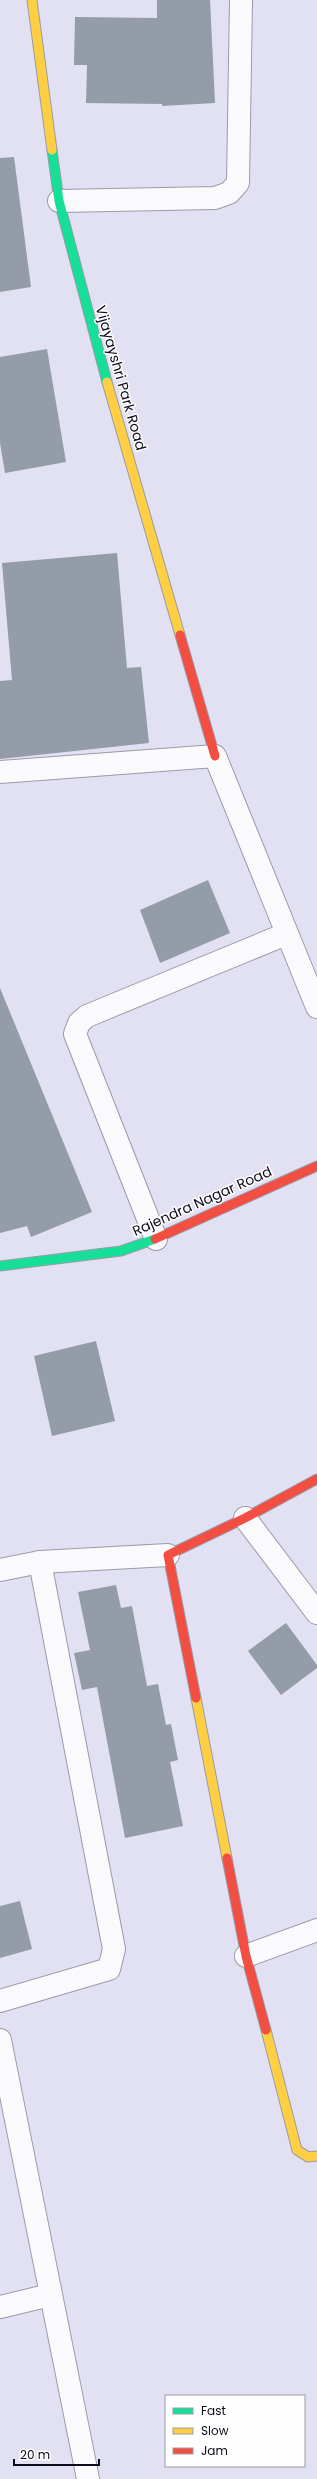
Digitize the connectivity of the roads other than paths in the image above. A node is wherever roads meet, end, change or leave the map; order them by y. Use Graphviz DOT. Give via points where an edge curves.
graph roads {
  1 [pos="32,0"];
  2 [pos="241,0"];
  3 [pos="59,202"];
  4 [pos="215,756"];
  5 [pos="0,772"];
  6 [pos="286,934"];
  7 [pos="317,1007"];
  8 [pos="317,1166"];
  9 [pos="156,1239"];
  10 [pos="0,1266"];
  11 [pos="317,1479"];
  12 [pos="245,1518"];
  13 [pos="168,1554"];
  14 [pos="40,1562"];
  15 [pos="0,1570"];
  16 [pos="317,1613"];
  17 [pos="317,1930"];
  18 [pos="246,1956"];
  19 [pos="0,2001"];
  20 [pos="0,2040"];
  21 [pos="317,2156"];
  22 [pos="50,2295"];
  23 [pos="0,2307"];
  24 [pos="88,2479"];
  1 -- 3 [label="street, Vijayayshri Park Road"];
  2 -- 3 [label="street" via="238,183 229,194 215,198"];
  3 -- 4 [label="street, Vijayayshri Park Road" via="101,360"];
  4 -- 5 [label="street"];
  4 -- 6 [label="street"];
  6 -- 7 [label="street"];
  6 -- 9 [label="street" via="88,1016 79,1023 75,1034"];
  8 -- 9 [label="street, Rajendra Nagar Road"];
  9 -- 10 [label="street, Rajendra Nagar Road" via="121,1251"];
  11 -- 12 [label="street"];
  12 -- 13 [label="street"];
  12 -- 16 [label="street"];
  13 -- 14 [label="street"];
  13 -- 18 [label="street"];
  14 -- 15 [label="street"];
  14 -- 19 [label="street" via="114,1949 109,1969"];
  17 -- 18 [label="street"];
  18 -- 21 [label="street" via="297,2150 308,2157"];
  20 -- 22 [label="street"];
  22 -- 23 [label="street"];
  22 -- 24 [label="street"];
}
